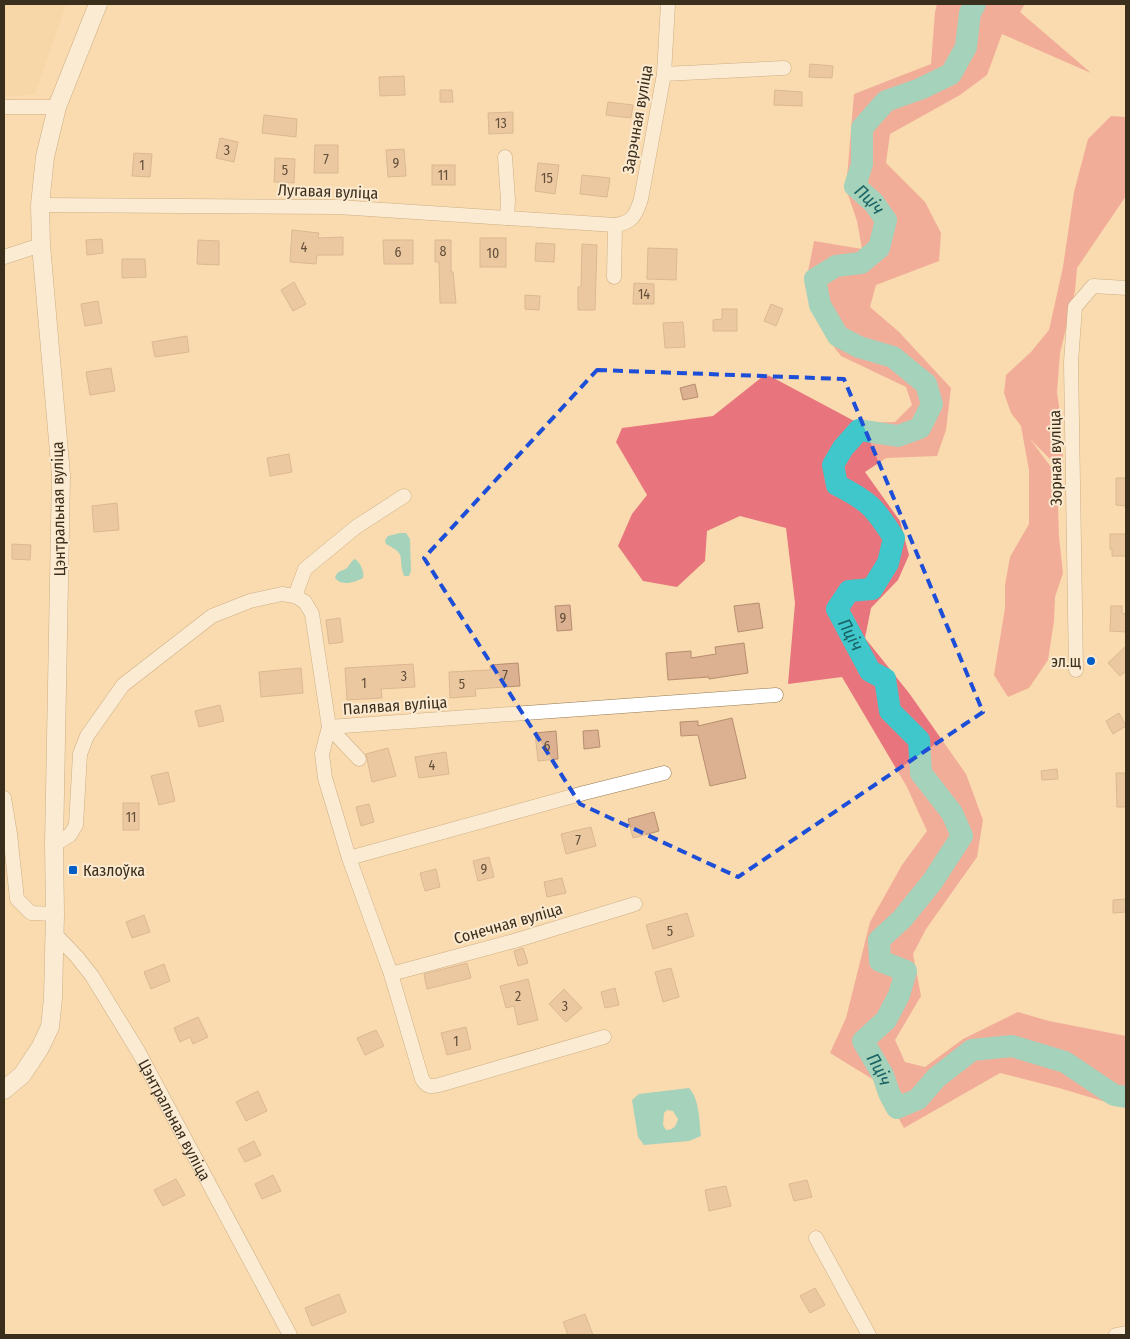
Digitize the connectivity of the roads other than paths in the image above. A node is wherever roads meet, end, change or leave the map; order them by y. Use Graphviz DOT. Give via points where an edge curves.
graph roads {
  1 [pos="98,4"];
  2 [pos="668,4"];
  3 [pos="784,68"];
  4 [pos="664,74"];
  5 [pos="4,107"];
  6 [pos="57,108"];
  7 [pos="505,158"];
  8 [pos="40,204"];
  9 [pos="507,218"];
  10 [pos="614,225"];
  11 [pos="42,245"];
  12 [pos="4,257"];
  13 [pos="614,277"];
  14 [pos="1126,288"];
  15 [pos="404,496"];
  16 [pos="295,596"];
  17 [pos="1076,670"];
  18 [pos="776,695"];
  19 [pos="329,727"];
  20 [pos="359,759"];
  21 [pos="664,773"];
  22 [pos="4,798"];
  23 [pos="54,846"];
  24 [pos="349,858"];
  25 [pos="635,904"];
  26 [pos="56,914"];
  27 [pos="55,934"];
  28 [pos="391,974"];
  29 [pos="604,1036"];
  30 [pos="4,1090"];
  31 [pos="816,1238"];
  32 [pos="1126,1333"];
  33 [pos="290,1335"];
  34 [pos="869,1335"];
  35 [pos="1116,1335"];
  1 -- 6 [label="main road, Цэнтральная вуліца"];
  2 -- 4 [label="street, Зарэчная вуліца"];
  3 -- 4 [label="street"];
  4 -- 10 [label="street, Зарэчная вуліца" via="638,210 624,224"];
  5 -- 6 [label="street"];
  6 -- 8 [label="main road, Цэнтральная вуліца" via="45,158"];
  7 -- 9 [label="street"];
  8 -- 9 [label="street, Лугавая вуліца" via="338,207"];
  8 -- 11 [label="main road, Цэнтральная вуліца"];
  9 -- 10 [label="street, Лугавая вуліца"];
  10 -- 13 [label="street"];
  11 -- 12 [label="street"];
  11 -- 23 [label="main road, Цэнтральная вуліца" via="61,475"];
  14 -- 17 [label="street, Зорная вуліца" via="1093,286 1075,307 1070,362"];
  15 -- 16 [label="street" via="356,527 305,569"];
  16 -- 19 [label="street, Палявая вуліца" via="305,602 312,614"];
  16 -- 23 [label="street" via="282,594 250,601 212,616 123,685 87,736 80,754 76,825 70,835"];
  18 -- 19 [label="street, Палявая вуліца"];
  19 -- 20 [label="street"];
  19 -- 24 [label="street" via="322,754 325,778"];
  21 -- 24 [label="street"];
  22 -- 26 [label="street" via="17,899 31,913"];
  23 -- 26 [label="main road, Цэнтральная вуліца"];
  24 -- 28 [label="street"];
  25 -- 28 [label="street, Сонечная вуліца"];
  26 -- 27 [label="main road, Цэнтральная вуліца"];
  27 -- 30 [label="main road" via="50,1027 22,1075"];
  27 -- 33 [label="street, Цэнтральная вуліца" via="92,976 138,1051"];
  28 -- 29 [label="street" via="426,1086"];
  31 -- 34 [label="street"];
  32 -- 35 [label="street"];
}
